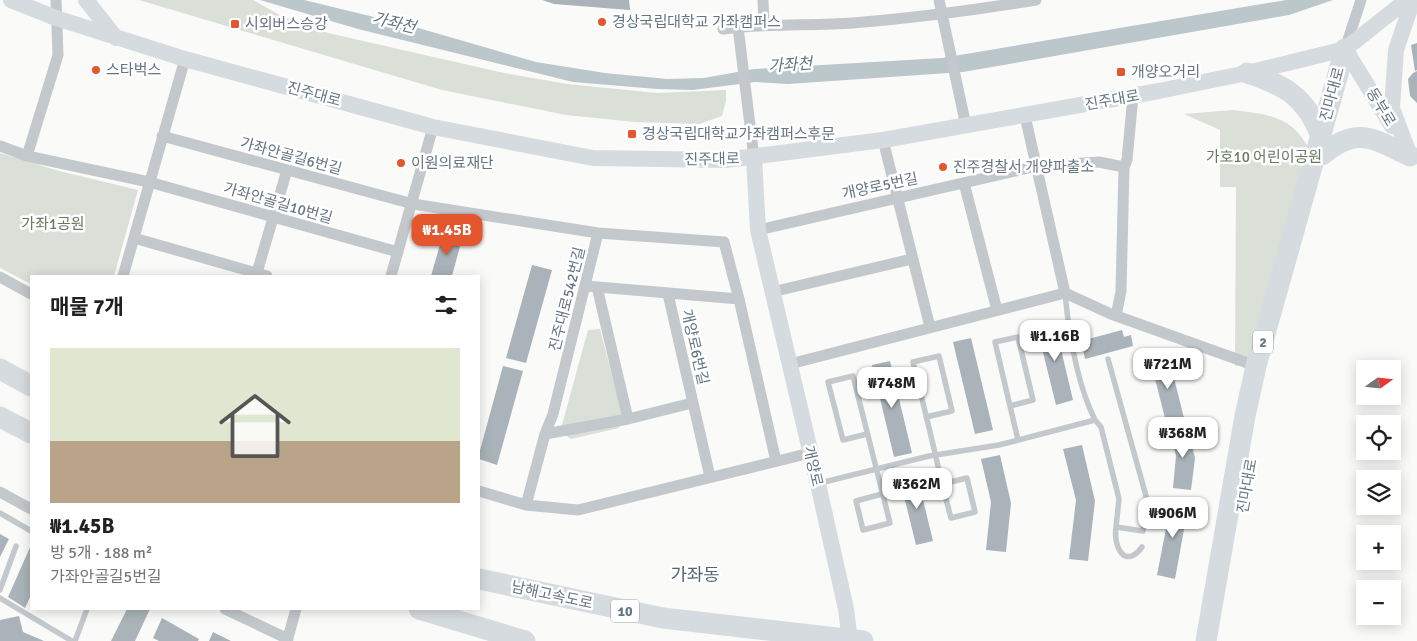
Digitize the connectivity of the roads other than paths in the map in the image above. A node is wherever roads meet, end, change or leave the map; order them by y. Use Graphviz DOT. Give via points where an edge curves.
graph roads {
  1 [pos="11,0"];
  2 [pos="56,0"];
  3 [pos="86,0"];
  4 [pos="763,0"];
  5 [pos="939,0"];
  6 [pos="1036,0"];
  7 [pos="1361,0"];
  8 [pos="1412,1"];
  9 [pos="1008,2"];
  10 [pos="943,14"];
  11 [pos="56,18"];
  12 [pos="764,25"];
  13 [pos="738,27"];
  14 [pos="723,29"];
  15 [pos="116,38"];
  16 [pos="1345,49"];
  17 [pos="185,59"];
  18 [pos="1247,73"];
  19 [pos="1133,96"];
  20 [pos="1025,116"];
  21 [pos="966,126"];
  22 [pos="432,127"];
  23 [pos="162,136"];
  24 [pos="883,140"];
  25 [pos="1321,145"];
  26 [pos="0,146"];
  27 [pos="27,156"];
  28 [pos="754,158"];
  29 [pos="1414,161"];
  30 [pos="1037,166"];
  31 [pos="1124,167"];
  32 [pos="287,170"];
  33 [pos="149,182"];
  34 [pos="964,183"];
  35 [pos="896,198"];
  36 [pos="412,204"];
  37 [pos="273,217"];
  38 [pos="758,230"];
  39 [pos="598,233"];
  40 [pos="134,238"];
  41 [pos="398,252"];
  42 [pos="912,260"];
  43 [pos="123,275"];
  44 [pos="260,275"];
  45 [pos="391,275"];
  46 [pos="0,277"];
  47 [pos="592,287"];
  48 [pos="772,292"];
  49 [pos="30,293"];
  50 [pos="1065,293"];
  51 [pos="668,294"];
  52 [pos="739,299"];
  53 [pos="997,310"];
  54 [pos="1116,316"];
  55 [pos="930,327"];
  56 [pos="1108,358"];
  57 [pos="790,364"];
  58 [pos="1256,366"];
  59 [pos="0,369"];
  60 [pos="30,385"];
  61 [pos="692,403"];
  62 [pos="1010,406"];
  63 [pos="0,417"];
  64 [pos="926,417"];
  65 [pos="628,419"];
  66 [pos="1095,420"];
  67 [pos="30,432"];
  68 [pos="545,434"];
  69 [pos="867,434"];
  70 [pos="1018,440"];
  71 [pos="810,454"];
  72 [pos="935,455"];
  73 [pos="776,461"];
  74 [pos="877,470"];
  75 [pos="710,477"];
  76 [pos="818,484"];
  77 [pos="942,484"];
  78 [pos="480,491"];
  79 [pos="0,492"];
  80 [pos="882,494"];
  81 [pos="526,505"];
  82 [pos="30,508"];
  83 [pos="0,513"];
  84 [pos="1116,527"];
  85 [pos="30,530"];
  86 [pos="16,546"];
  87 [pos="1142,547"];
  88 [pos="480,579"];
  89 [pos="0,590"];
  90 [pos="0,598"];
  91 [pos="36,610"];
  92 [pos="87,610"];
  93 [pos="228,610"];
  94 [pos="296,610"];
  95 [pos="422,610"];
  96 [pos="32,617"];
  97 [pos="288,640"];
  98 [pos="73,641"];
  99 [pos="525,641"];
  100 [pos="850,641"];
  101 [pos="863,641"];
  102 [pos="1206,641"];
  103 [pos="1220,641"];
  1 -- 11 [label="street, 진주대로"];
  2 -- 11 [label="street"];
  3 -- 15 [label="street"];
  4 -- 12 [label="street"];
  5 -- 10 [label="street"];
  6 -- 9 [label="street"];
  7 -- 16 [label="street"];
  8 -- 16 [label="street, 진주대로"];
  8 -- 29 [label="street" via="1396,50 1392,108"];
  9 -- 10 [label="street"];
  10 -- 12 [label="street" via="852,23"];
  10 -- 21 [label="street"];
  11 -- 15 [label="street, 진주대로"];
  11 -- 27 [label="street" via="58,55"];
  12 -- 13 [label="street"];
  13 -- 14 [label="street"];
  13 -- 28 [label="street"];
  15 -- 17 [label="street, 진주대로"];
  16 -- 18 [label="street, 진주대로"];
  16 -- 25 [label="highway, 진마대로 / 2"];
  16 -- 29 [label="street, 동부로"];
  17 -- 22 [label="street, 진주대로"];
  17 -- 23 [label="street"];
  18 -- 19 [label="street, 진주대로"];
  18 -- 25 [label="highway" via="1276,82 1307,107"];
  19 -- 20 [label="street, 진주대로"];
  19 -- 31 [label="street"];
  20 -- 21 [label="street, 진주대로"];
  20 -- 30 [label="street"];
  21 -- 24 [label="street, 진주대로"];
  22 -- 28 [label="street, 진주대로" via="593,158"];
  22 -- 36 [label="street"];
  23 -- 32 [label="street, 가좌안골길6번길"];
  23 -- 33 [label="street"];
  24 -- 28 [label="street, 진주대로"];
  24 -- 35 [label="street"];
  25 -- 29 [label="highway" via="1362,136"];
  25 -- 58 [label="highway, 진마대로 / 2"];
  25 -- 103 [label="highway, 진마대로 / 2" via="1308,223 1258,419"];
  26 -- 27 [label="street, 가좌안골길10번길"];
  27 -- 33 [label="street, 가좌안골길10번길"];
  28 -- 38 [label="street, 개양로"];
  30 -- 31 [label="street, 개양로5번길" via="1098,162"];
  30 -- 34 [label="street, 개양로5번길"];
  30 -- 50 [label="street"];
  31 -- 54 [label="street" via="1121,291"];
  32 -- 36 [label="street, 가좌안골길6번길"];
  32 -- 37 [label="street"];
  33 -- 37 [label="street, 가좌안골길10번길"];
  33 -- 40 [label="street"];
  34 -- 35 [label="street, 개양로5번길"];
  34 -- 53 [label="street"];
  35 -- 38 [label="street, 개양로5번길"];
  35 -- 42 [label="street"];
  36 -- 39 [label="street, 가좌안골길6번길"];
  36 -- 41 [label="street"];
  37 -- 41 [label="street, 가좌안골길10번길"];
  37 -- 44 [label="street"];
  38 -- 48 [label="street, 개양로"];
  39 -- 47 [label="street, 진주대로542번길"];
  39 -- 52 [label="street, 진주대로542번길" via="724,242"];
  40 -- 43 [label="street"];
  40 -- 44 [label="street"];
  41 -- 45 [label="street"];
  42 -- 48 [label="street"];
  42 -- 55 [label="street"];
  46 -- 49 [label="street"];
  47 -- 51 [label="street"];
  47 -- 65 [label="street, 진주대로542번길"];
  47 -- 68 [label="street, 진주대로542번길"];
  48 -- 57 [label="street, 개양로"];
  50 -- 53 [label="street"];
  50 -- 54 [label="street"];
  50 -- 66 [label="lane" via="1068,323 1088,405"];
  51 -- 52 [label="street, 개양로6번길"];
  51 -- 61 [label="street, 개양로6번길"];
  52 -- 73 [label="street"];
  53 -- 55 [label="street"];
  54 -- 58 [label="street"];
  55 -- 57 [label="street"];
  56 -- 84 [label="lane" via="1146,496 1143,531"];
  57 -- 71 [label="street, 개양로"];
  58 -- 102 [label="highway, 진마대로 / 2"];
  59 -- 60 [label="highway"];
  61 -- 65 [label="street"];
  61 -- 75 [label="street, 개양로6번길"];
  62 -- 62 [label="lane" via="995,342 1018,337 1033,400"];
  62 -- 70 [label="lane"];
  63 -- 67 [label="highway"];
  64 -- 64 [label="lane" via="914,362 939,356 952,411"];
  64 -- 72 [label="lane"];
  65 -- 68 [label="street"];
  66 -- 70 [label="lane"];
  66 -- 84 [label="lane" via="1101,427 1119,499"];
  68 -- 81 [label="street, 진주대로542번길"];
  69 -- 69 [label="lane" via="853,376 828,382 842,440"];
  69 -- 74 [label="lane"];
  70 -- 72 [label="lane"];
  71 -- 73 [label="street"];
  71 -- 76 [label="street, 개양로"];
  72 -- 74 [label="lane"];
  72 -- 77 [label="lane"];
  73 -- 75 [label="street"];
  74 -- 76 [label="lane"];
  74 -- 80 [label="lane"];
  75 -- 81 [label="street" via="578,510"];
  76 -- 100 [label="street, 개양로"];
  77 -- 77 [label="lane" via="967,478 975,512 951,518"];
  78 -- 81 [label="street"];
  79 -- 82 [label="street"];
  80 -- 80 [label="lane" via="856,501 863,530 890,523"];
  83 -- 85 [label="lane"];
  84 -- 87 [label="lane" via="1116,548 1123,554 1138,554"];
  86 -- 89 [label="lane"];
  88 -- 101 [label="highway, 남해고속도로 / 10" via="663,618"];
  90 -- 96 [label="lane"];
  91 -- 96 [label="lane"];
  92 -- 98 [label="lane"];
  93 -- 97 [label="street"];
  94 -- 97 [label="street"];
  95 -- 99 [label="highway"];
  96 -- 98 [label="lane"];
}
